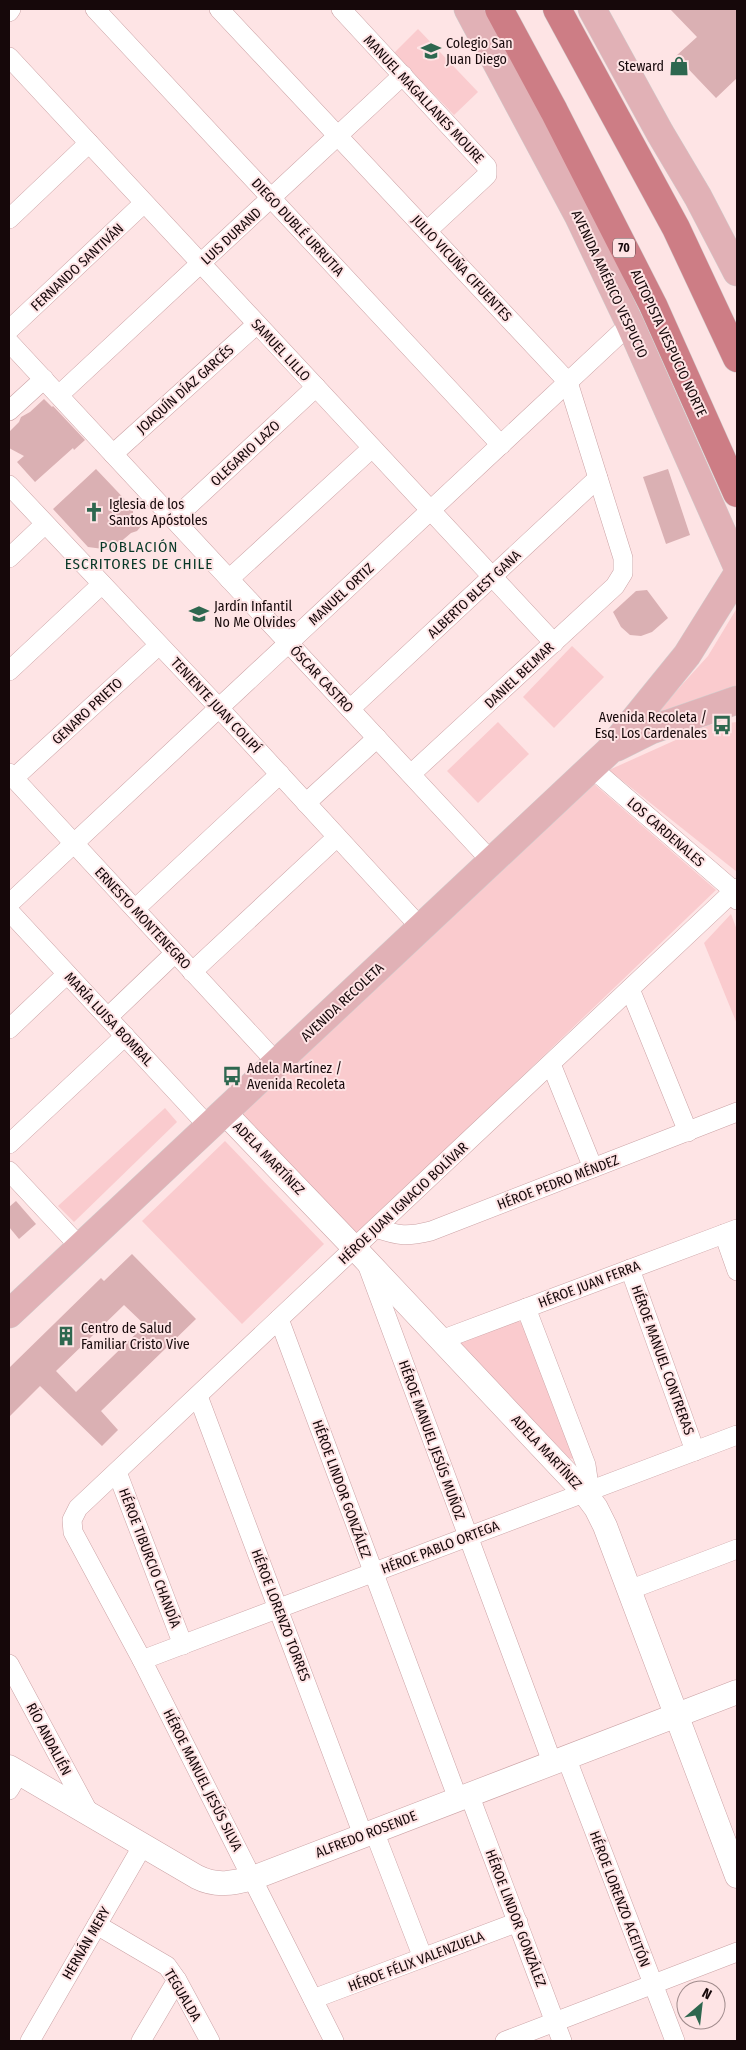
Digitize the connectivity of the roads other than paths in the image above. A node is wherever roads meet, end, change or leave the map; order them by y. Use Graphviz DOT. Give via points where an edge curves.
graph roads {
  1 [pos="11,9"];
  2 [pos="95,9"];
  3 [pos="219,9"];
  4 [pos="341,9"];
  5 [pos="468,9"];
  6 [pos="498,9"];
  7 [pos="557,9"];
  8 [pos="592,9"];
  9 [pos="9,12"];
  10 [pos="9,57"];
  11 [pos="403,75"];
  12 [pos="338,136"];
  13 [pos="89,143"];
  14 [pos="271,198"];
  15 [pos="144,203"];
  16 [pos="12,210"];
  17 [pos="427,232"];
  18 [pos="734,256"];
  19 [pos="201,264"];
  20 [pos="257,324"];
  21 [pos="630,324"];
  22 [pos="9,330"];
  23 [pos="9,342"];
  24 [pos="737,358"];
  25 [pos="44,379"];
  26 [pos="568,382"];
  27 [pos="316,387"];
  28 [pos="59,395"];
  29 [pos="9,411"];
  30 [pos="500,445"];
  31 [pos="372,448"];
  32 [pos="113,454"];
  33 [pos="598,478"];
  34 [pos="9,485"];
  35 [pos="737,494"];
  36 [pos="430,510"];
  37 [pos="174,519"];
  38 [pos="46,524"];
  39 [pos="9,558"];
  40 [pos="737,566"];
  41 [pos="624,573"];
  42 [pos="737,575"];
  43 [pos="493,576"];
  44 [pos="229,579"];
  45 [pos="102,584"];
  46 [pos="288,642"];
  47 [pos="554,642"];
  48 [pos="160,644"];
  49 [pos="9,671"];
  50 [pos="731,705"];
  51 [pos="219,708"];
  52 [pos="350,709"];
  53 [pos="377,738"];
  54 [pos="600,760"];
  55 [pos="280,774"];
  56 [pos="411,774"];
  57 [pos="11,776"];
  58 [pos="306,803"];
  59 [pos="337,837"];
  60 [pos="74,843"];
  61 [pos="492,862"];
  62 [pos="736,893"];
  63 [pos="9,904"];
  64 [pos="135,909"];
  65 [pos="9,911"];
  66 [pos="421,928"];
  67 [pos="175,953"];
  68 [pos="192,972"];
  69 [pos="67,974"];
  70 [pos="630,989"];
  71 [pos="108,1017"];
  72 [pos="9,1029"];
  73 [pos="125,1036"];
  74 [pos="277,1063"];
  75 [pos="551,1064"];
  76 [pos="737,1112"];
  77 [pos="217,1119"];
  78 [pos="688,1132"];
  79 [pos="9,1144"];
  80 [pos="593,1168"];
  81 [pos="9,1171"];
  82 [pos="376,1228"];
  83 [pos="730,1231"];
  84 [pos="80,1247"];
  85 [pos="360,1253"];
  86 [pos="630,1269"];
  87 [pos="737,1271"];
  88 [pos="526,1308"];
  89 [pos="9,1314"];
  90 [pos="279,1319"];
  91 [pos="441,1340"];
  92 [pos="198,1396"];
  93 [pos="737,1435"];
  94 [pos="695,1451"];
  95 [pos="117,1472"];
  96 [pos="584,1492"];
  97 [pos="72,1520"];
  98 [pos="468,1537"];
  99 [pos="737,1551"];
  100 [pos="374,1572"];
  101 [pos="630,1590"];
  102 [pos="278,1609"];
  103 [pos="183,1645"];
  104 [pos="142,1660"];
  105 [pos="9,1664"];
  106 [pos="737,1692"];
  107 [pos="676,1715"];
  108 [pos="559,1759"];
  109 [pos="12,1777"];
  110 [pos="464,1797"];
  111 [pos="89,1813"];
  112 [pos="369,1833"];
  113 [pos="143,1845"];
  114 [pos="737,1876"];
  115 [pos="253,1878"];
  116 [pos="518,1922"];
  117 [pos="97,1925"];
  118 [pos="737,1952"];
  119 [pos="423,1958"];
  120 [pos="177,1980"];
  121 [pos="653,1984"];
  122 [pos="314,1999"];
  123 [pos="555,2022"];
  124 [pos="30,2041"];
  125 [pos="141,2041"];
  126 [pos="210,2041"];
  127 [pos="334,2041"];
  128 [pos="504,2041"];
  129 [pos="562,2041"];
  130 [pos="675,2041"];
  1 -- 9 [label="street"];
  2 -- 14 [label="street, DIEGO DUBLÉ URRUTIA"];
  3 -- 12 [label="street, JULIO VICUÑA CIFUENTES"];
  4 -- 11 [label="street, MANUEL MAGALLANES MOURE"];
  5 -- 21 [label="main road, AVENIDA AMÉRICO VESPUCIO" via="555,169"];
  6 -- 35 [label="highway, AUTOPISTA VESPUCIO NORTE / 70" via="653,305"];
  7 -- 24 [label="highway" via="676,228"];
  8 -- 18 [label="main road"];
  10 -- 13 [label="street, SAMUEL LILLO"];
  11 -- 12 [label="street, LUIS DURAND"];
  11 -- 17 [label="street, MANUEL MAGALLANES MOURE" via="488,171"];
  12 -- 14 [label="street, LUIS DURAND"];
  12 -- 17 [label="street, JULIO VICUÑA CIFUENTES"];
  13 -- 15 [label="street, SAMUEL LILLO"];
  13 -- 16 [label="street"];
  14 -- 19 [label="street, LUIS DURAND"];
  14 -- 30 [label="street, DIEGO DUBLÉ URRUTIA"];
  15 -- 19 [label="street, SAMUEL LILLO"];
  15 -- 22 [label="street, FERNANDO SANTIVÁN"];
  17 -- 26 [label="street, JULIO VICUÑA CIFUENTES"];
  19 -- 20 [label="street, SAMUEL LILLO"];
  19 -- 28 [label="street, LUIS DURAND"];
  20 -- 27 [label="street, SAMUEL LILLO"];
  20 -- 32 [label="street, JOAQUÍN DÍAZ GARCÉS"];
  21 -- 26 [label="street, MANUEL ORTIZ"];
  21 -- 40 [label="main road, AVENIDA AMÉRICO VESPUCIO"];
  23 -- 25 [label="street, ÓSCAR CASTRO"];
  25 -- 28 [label="street, ÓSCAR CASTRO"];
  25 -- 29 [label="street"];
  26 -- 30 [label="street, MANUEL ORTIZ"];
  26 -- 33 [label="street, JULIO VICUÑA CIFUENTES"];
  27 -- 31 [label="street, SAMUEL LILLO"];
  27 -- 37 [label="street, OLEGARIO LAZO"];
  28 -- 32 [label="street, ÓSCAR CASTRO"];
  30 -- 36 [label="street, MANUEL ORTIZ"];
  31 -- 36 [label="street, SAMUEL LILLO"];
  31 -- 44 [label="street"];
  32 -- 37 [label="street, ÓSCAR CASTRO"];
  33 -- 41 [label="street, JULIO VICUÑA CIFUENTES" via="623,558"];
  33 -- 43 [label="street, ALBERTO BLEST GANA"];
  34 -- 38 [label="street, TENIENTE JUAN COLIPÍ"];
  36 -- 43 [label="street, SAMUEL LILLO"];
  36 -- 46 [label="street, MANUEL ORTIZ"];
  37 -- 44 [label="street, ÓSCAR CASTRO"];
  38 -- 39 [label="street"];
  38 -- 45 [label="street, TENIENTE JUAN COLIPÍ"];
  41 -- 47 [label="street, DANIEL BELMAR" via="615,586"];
  42 -- 54 [label="main road, AVENIDA RECOLETA" via="699,640"];
  43 -- 47 [label="street, SAMUEL LILLO"];
  43 -- 52 [label="street, ALBERTO BLEST GANA"];
  44 -- 46 [label="street, ÓSCAR CASTRO"];
  45 -- 48 [label="street, TENIENTE JUAN COLIPÍ"];
  45 -- 49 [label="street"];
  46 -- 51 [label="street, MANUEL ORTIZ"];
  46 -- 52 [label="street, ÓSCAR CASTRO"];
  47 -- 56 [label="street, DANIEL BELMAR"];
  48 -- 51 [label="street, TENIENTE JUAN COLIPÍ"];
  48 -- 57 [label="street, GENARO PRIETO"];
  50 -- 54 [label="main road, AVENIDA RECOLETA" via="651,730"];
  51 -- 55 [label="street, TENIENTE JUAN COLIPÍ"];
  51 -- 60 [label="street, MANUEL ORTIZ"];
  52 -- 53 [label="street, ÓSCAR CASTRO"];
  53 -- 56 [label="street, ÓSCAR CASTRO"];
  53 -- 58 [label="street"];
  54 -- 61 [label="main road, AVENIDA RECOLETA"];
  54 -- 62 [label="street, LOS CARDENALES"];
  55 -- 58 [label="street, TENIENTE JUAN COLIPÍ"];
  55 -- 64 [label="street"];
  56 -- 61 [label="street, ÓSCAR CASTRO"];
  57 -- 60 [label="street, ERNESTO MONTENEGRO"];
  58 -- 59 [label="street, TENIENTE JUAN COLIPÍ"];
  59 -- 66 [label="street, TENIENTE JUAN COLIPÍ"];
  59 -- 68 [label="street"];
  60 -- 63 [label="street, MANUEL ORTIZ"];
  60 -- 64 [label="street, ERNESTO MONTENEGRO"];
  61 -- 66 [label="main road, AVENIDA RECOLETA"];
  62 -- 70 [label="street, HÉROE JUAN IGNACIO BOLÍVAR"];
  64 -- 67 [label="street, ERNESTO MONTENEGRO"];
  65 -- 69 [label="street, MARÍA LUISA BOMBAL"];
  66 -- 74 [label="main road, AVENIDA RECOLETA"];
  67 -- 68 [label="street, ERNESTO MONTENEGRO"];
  67 -- 71 [label="street"];
  68 -- 74 [label="street, ERNESTO MONTENEGRO"];
  69 -- 71 [label="street, MARÍA LUISA BOMBAL"];
  69 -- 72 [label="street"];
  70 -- 75 [label="street, HÉROE JUAN IGNACIO BOLÍVAR"];
  70 -- 78 [label="street"];
  71 -- 73 [label="street, MARÍA LUISA BOMBAL"];
  73 -- 77 [label="street, MARÍA LUISA BOMBAL"];
  73 -- 79 [label="street"];
  74 -- 77 [label="main road, AVENIDA RECOLETA"];
  75 -- 80 [label="street"];
  75 -- 82 [label="street, HÉROE JUAN IGNACIO BOLÍVAR"];
  76 -- 78 [label="street, HÉROE PEDRO MÉNDEZ"];
  77 -- 84 [label="main road, AVENIDA RECOLETA"];
  77 -- 85 [label="street, ADELA MARTÍNEZ"];
  78 -- 80 [label="street, HÉROE PEDRO MÉNDEZ"];
  80 -- 82 [label="street, HÉROE PEDRO MÉNDEZ" via="431,1231 399,1236"];
  81 -- 84 [label="street"];
  82 -- 85 [label="street, HÉROE JUAN IGNACIO BOLÍVAR"];
  83 -- 86 [label="street, HÉROE JUAN FERRA"];
  83 -- 87 [label="street"];
  84 -- 89 [label="main road, AVENIDA RECOLETA"];
  85 -- 90 [label="street, HÉROE JUAN IGNACIO BOLÍVAR"];
  85 -- 91 [label="street, ADELA MARTÍNEZ"];
  85 -- 98 [label="street, HÉROE MANUEL JESÚS MUÑOZ"];
  86 -- 88 [label="street, HÉROE JUAN FERRA"];
  86 -- 94 [label="street, HÉROE MANUEL CONTRERAS"];
  88 -- 91 [label="street, HÉROE JUAN FERRA"];
  88 -- 96 [label="street" via="586,1465 588,1479"];
  90 -- 92 [label="street, HÉROE JUAN IGNACIO BOLÍVAR"];
  90 -- 100 [label="street, HÉROE LINDOR GONZÁLEZ"];
  91 -- 96 [label="street, ADELA MARTÍNEZ"];
  92 -- 95 [label="street, HÉROE JUAN IGNACIO BOLÍVAR"];
  92 -- 102 [label="street, HÉROE LORENZO TORRES"];
  93 -- 94 [label="street, HÉROE PABLO ORTEGA"];
  94 -- 96 [label="street, HÉROE PABLO ORTEGA"];
  95 -- 97 [label="street, HÉROE JUAN IGNACIO BOLÍVAR" via="78,1508"];
  95 -- 103 [label="street, HÉROE TIBURCIO CHANDÍA"];
  96 -- 98 [label="street, HÉROE PABLO ORTEGA"];
  96 -- 101 [label="street, ADELA MARTÍNEZ" via="605,1526"];
  97 -- 104 [label="street, HÉROE MANUEL JESÚS SILVA" via="73,1532"];
  98 -- 100 [label="street, HÉROE PABLO ORTEGA"];
  98 -- 108 [label="street, HÉROE MANUEL JESÚS MUÑOZ"];
  99 -- 101 [label="street"];
  100 -- 102 [label="street, HÉROE PABLO ORTEGA"];
  100 -- 110 [label="street, HÉROE LINDOR GONZÁLEZ"];
  101 -- 107 [label="street, ADELA MARTÍNEZ"];
  102 -- 103 [label="street, HÉROE PABLO ORTEGA"];
  102 -- 112 [label="street, HÉROE LORENZO TORRES"];
  103 -- 104 [label="street, HÉROE PABLO ORTEGA"];
  104 -- 115 [label="street, HÉROE MANUEL JESÚS SILVA"];
  105 -- 111 [label="street, RÍO ANDALIÉN"];
  106 -- 107 [label="street, ALFREDO ROSENDE"];
  107 -- 108 [label="street, ALFREDO ROSENDE"];
  107 -- 114 [label="street, ADELA MARTÍNEZ"];
  108 -- 110 [label="street, ALFREDO ROSENDE"];
  108 -- 121 [label="street, HÉROE LORENZO ACEITÓN"];
  109 -- 111 [label="street, ALFREDO ROSENDE"];
  110 -- 112 [label="street, ALFREDO ROSENDE"];
  110 -- 116 [label="street, HÉROE LINDOR GONZÁLEZ"];
  111 -- 113 [label="street, ALFREDO ROSENDE"];
  112 -- 115 [label="street, ALFREDO ROSENDE"];
  112 -- 119 [label="street, HÉROE LORENZO TORRES"];
  113 -- 115 [label="street, ALFREDO ROSENDE" via="205,1881 225,1884"];
  113 -- 117 [label="street, HERNÁN MERY"];
  115 -- 122 [label="street, HÉROE MANUEL JESÚS SILVA"];
  116 -- 119 [label="street, HÉROE FÉLIX VALENZUELA"];
  116 -- 123 [label="street, HÉROE LINDOR GONZÁLEZ"];
  117 -- 120 [label="street, TEGUALDA" via="161,1962"];
  117 -- 124 [label="street, HERNÁN MERY"];
  118 -- 121 [label="street"];
  119 -- 122 [label="street, HÉROE FÉLIX VALENZUELA"];
  120 -- 125 [label="street"];
  120 -- 126 [label="street, TEGUALDA"];
  121 -- 123 [label="street"];
  121 -- 130 [label="street, HÉROE LORENZO ACEITÓN"];
  122 -- 127 [label="street, HÉROE MANUEL JESÚS SILVA"];
  123 -- 128 [label="street"];
  123 -- 129 [label="street, HÉROE LINDOR GONZÁLEZ"];
}
